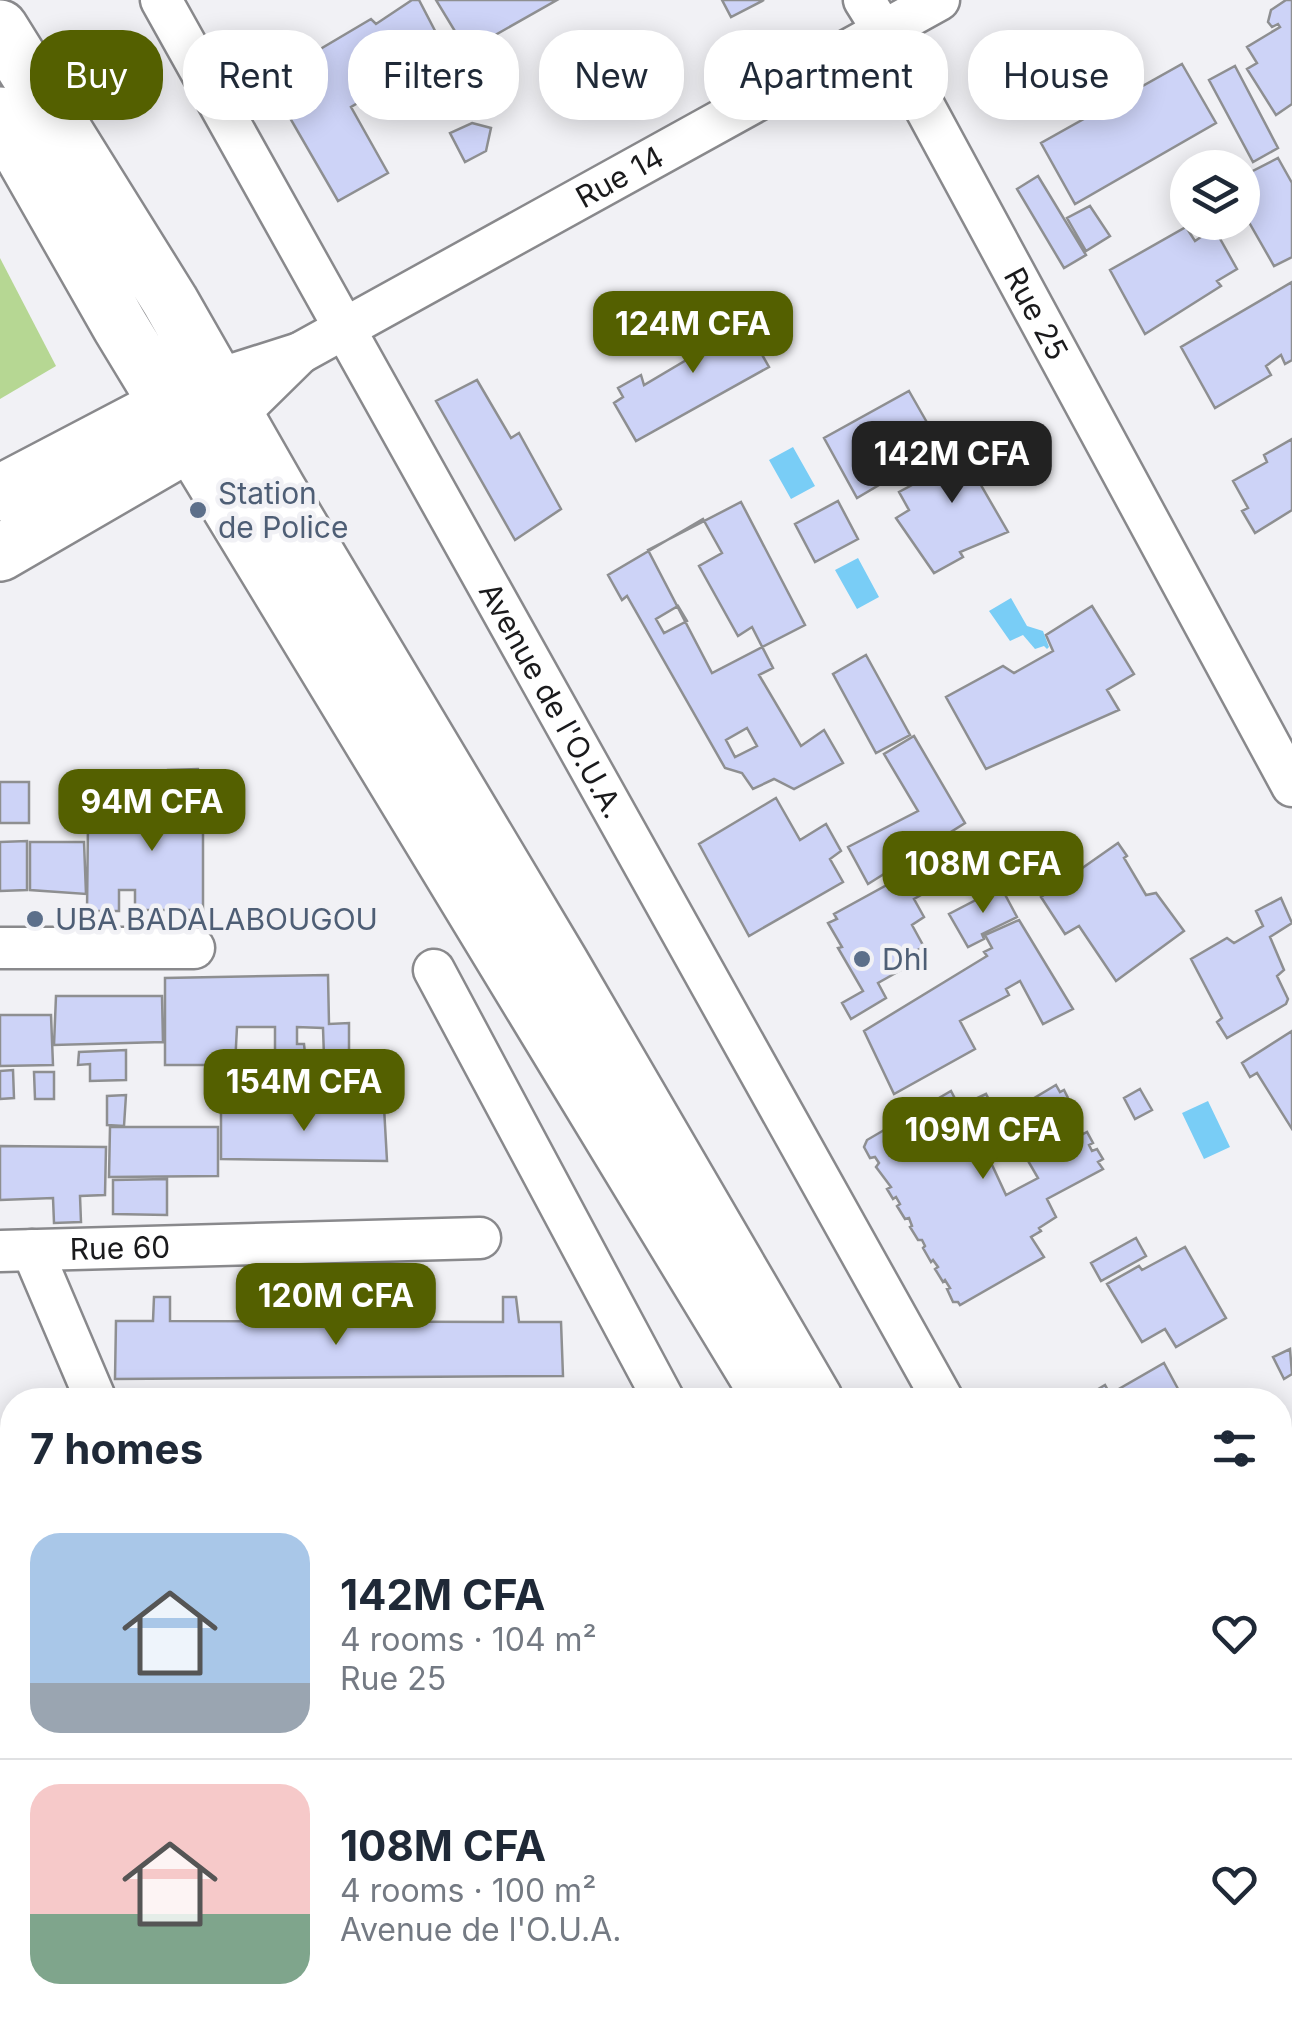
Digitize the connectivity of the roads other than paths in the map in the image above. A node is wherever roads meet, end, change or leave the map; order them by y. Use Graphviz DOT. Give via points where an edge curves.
graph roads {
  1 [pos="161,0"];
  2 [pos="939,0"];
  3 [pos="874,16"];
  4 [pos="0,28"];
  5 [pos="0,115"];
  6 [pos="346,329"];
  7 [pos="203,411"];
  8 [pos="0,493"];
  9 [pos="0,553"];
  10 [pos="1292,786"];
  11 [pos="0,948"];
  12 [pos="194,948"];
  13 [pos="434,970"];
  14 [pos="480,1238"];
  15 [pos="16,1251"];
  16 [pos="90,1388"];
  17 [pos="658,1388"];
  18 [pos="765,1388"];
  19 [pos="808,1388"];
  20 [pos="936,1388"];
  1 -- 6 [label="street, Avenue de l'O.U.A."];
  2 -- 3 [label="street, Rue 14"];
  3 -- 6 [label="street, Rue 14"];
  3 -- 10 [label="street, Rue 25"];
  4 -- 7 [label="main road" via="170,301"];
  5 -- 7 [label="main road" via="111,310"];
  6 -- 7 [label="street, Rue 14"];
  6 -- 20 [label="street, Avenue de l'O.U.A."];
  7 -- 8 [label="main road"];
  7 -- 9 [label="main road"];
  7 -- 18 [label="main road"];
  7 -- 19 [label="main road" via="551,947"];
  11 -- 12 [label="street"];
  13 -- 17 [label="street"];
  14 -- 15 [label="street, Rue 60"];
  15 -- 16 [label="street"];
}
